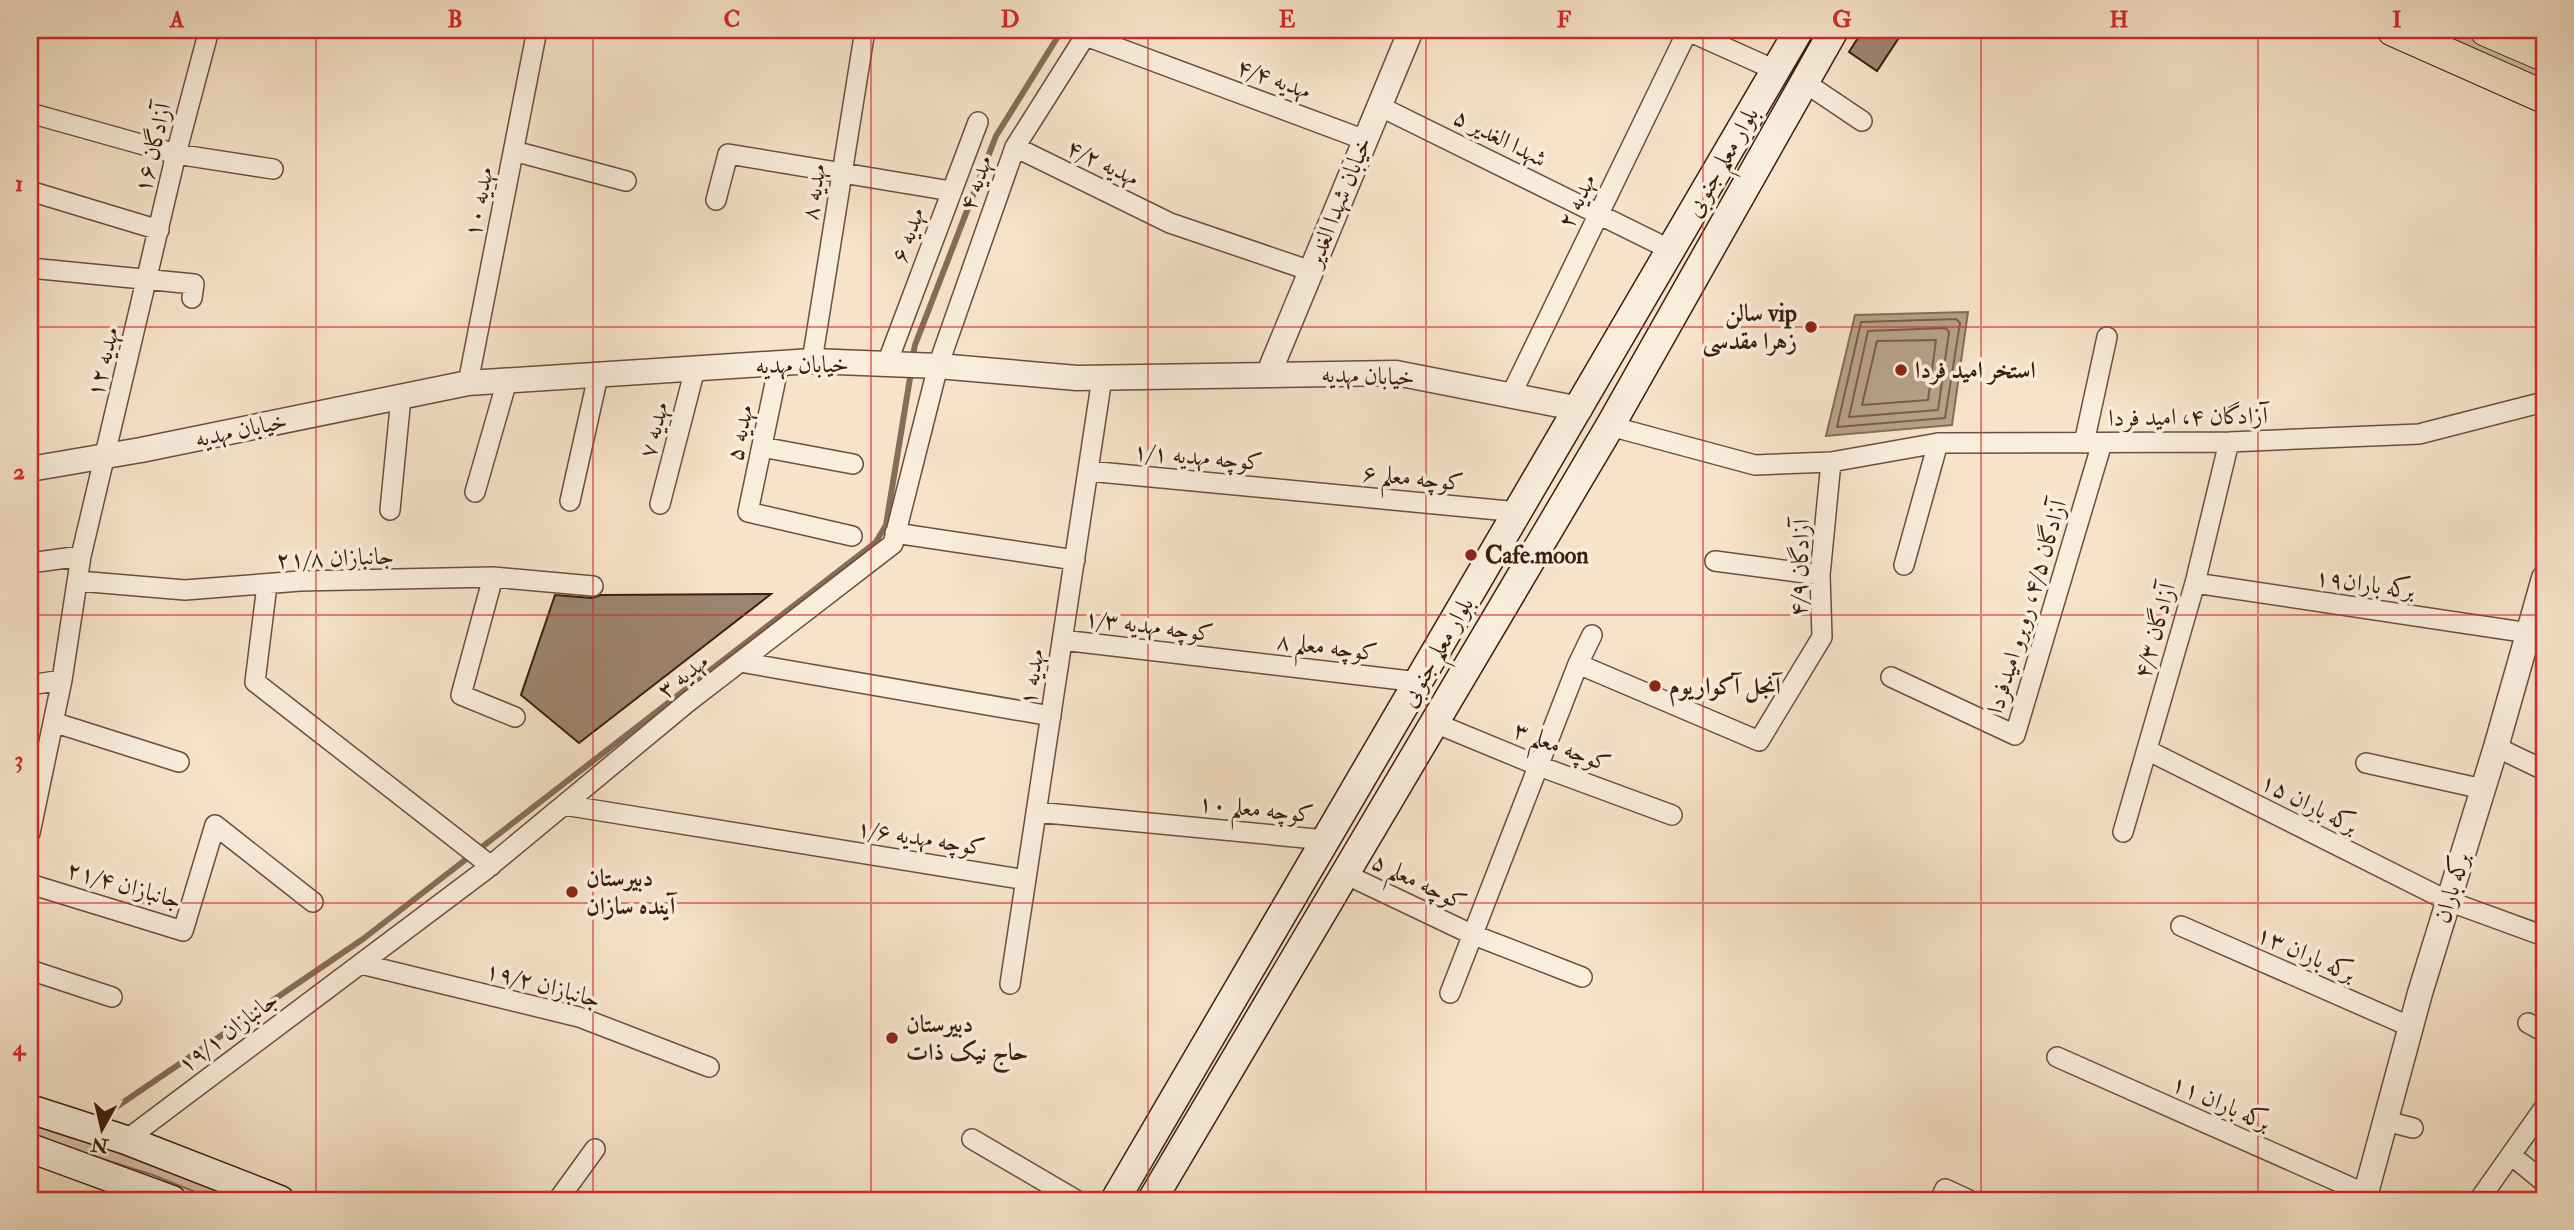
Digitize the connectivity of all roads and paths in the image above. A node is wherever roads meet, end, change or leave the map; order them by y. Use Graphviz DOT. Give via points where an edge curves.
graph roads {
  1 [pos="209,30"];
  2 [pos="537,30"];
  3 [pos="865,30"];
  4 [pos="1411,30"];
  5 [pos="1687,30"];
  6 [pos="1799,30"];
  7 [pos="1834,30"];
  8 [pos="2393,30"];
  9 [pos="2486,30"];
  10 [pos="1087,33"];
  11 [pos="2540,45"];
  12 [pos="1775,70"];
  13 [pos="1804,82"];
  14 [pos="2544,97"];
  15 [pos="1379,106"];
  16 [pos="30,113"];
  17 [pos="1862,121"];
  18 [pos="978,122"];
  19 [pos="1365,139"];
  20 [pos="1015,148"];
  21 [pos="514,151"];
  22 [pos="176,154"];
  23 [pos="273,169"];
  24 [pos="842,175"];
  25 [pos="626,180"];
  26 [pos="1707,188"];
  27 [pos="30,191"];
  28 [pos="951,191"];
  29 [pos="716,200"];
  30 [pos="1736,203"];
  31 [pos="1598,215"];
  32 [pos="159,230"];
  33 [pos="1671,250"];
  34 [pos="30,268"];
  35 [pos="1311,271"];
  36 [pos="148,279"];
  37 [pos="192,298"];
  38 [pos="2106,337"];
  39 [pos="812,361"];
  40 [pos="779,364"];
  41 [pos="886,366"];
  42 [pos="938,366"];
  43 [pos="695,369"];
  44 [pos="1268,375"];
  45 [pos="598,376"];
  46 [pos="1102,377"];
  47 [pos="507,381"];
  48 [pos="468,383"];
  49 [pos="1511,394"];
  50 [pos="401,397"];
  51 [pos="2544,402"];
  52 [pos="1580,409"];
  53 [pos="1610,426"];
  54 [pos="2229,442"];
  55 [pos="1938,443"];
  56 [pos="2093,443"];
  57 [pos="762,447"];
  58 [pos="105,457"];
  59 [pos="1831,462"];
  60 [pos="853,464"];
  61 [pos="30,469"];
  62 [pos="1088,471"];
  63 [pos="1303,491"];
  64 [pos="475,492"];
  65 [pos="570,502"];
  66 [pos="660,504"];
  67 [pos="390,510"];
  68 [pos="1519,512"];
  69 [pos="895,533"];
  70 [pos="852,536"];
  71 [pos="82,556"];
  72 [pos="1074,560"];
  73 [pos="1714,561"];
  74 [pos="30,563"];
  75 [pos="1904,565"];
  76 [pos="1820,575"];
  77 [pos="494,577"];
  78 [pos="2544,578"];
  79 [pos="78,581"];
  80 [pos="2194,583"];
  81 [pos="267,585"];
  82 [pos="593,586"];
  83 [pos="2529,633"];
  84 [pos="1592,635"];
  85 [pos="1062,640"];
  86 [pos="1229,660"];
  87 [pos="740,662"];
  88 [pos="1578,664"];
  89 [pos="1891,677"];
  90 [pos="62,680"];
  91 [pos="1419,682"];
  92 [pos="30,685"];
  93 [pos="515,716"];
  94 [pos="1051,716"];
  95 [pos="53,722"];
  96 [pos="1435,723"];
  97 [pos="2496,747"];
  98 [pos="2147,750"];
  99 [pos="179,762"];
  100 [pos="2367,763"];
  101 [pos="1539,766"];
  102 [pos="2544,770"];
  103 [pos="2483,789"];
  104 [pos="564,805"];
  105 [pos="1036,813"];
  106 [pos="1672,815"];
  107 [pos="31,820"];
  108 [pos="2123,832"];
  109 [pos="1326,840"];
  110 [pos="491,866"];
  111 [pos="1345,874"];
  112 [pos="1026,880"];
  113 [pos="30,884"];
  114 [pos="2448,901"];
  115 [pos="313,902"];
  116 [pos="2181,926"];
  117 [pos="1471,934"];
  118 [pos="2542,935"];
  119 [pos="361,964"];
  120 [pos="30,970"];
  121 [pos="1582,977"];
  122 [pos="1010,984"];
  123 [pos="1450,993"];
  124 [pos="112,997"];
  125 [pos="2411,1027"];
  126 [pos="2057,1057"];
  127 [pos="709,1067"];
  128 [pos="2544,1108"];
  129 [pos="30,1109"];
  130 [pos="2386,1121"];
  131 [pos="2413,1128"];
  132 [pos="972,1139"];
  133 [pos="126,1140"];
  134 [pos="30,1148"];
  135 [pos="596,1149"];
  136 [pos="2511,1155"];
  137 [pos="2544,1182"];
  138 [pos="2365,1197"];
  139 [pos="172,1200"];
  140 [pos="280,1200"];
  141 [pos="558,1200"];
  142 [pos="1076,1200"];
  143 [pos="1115,1200"];
  144 [pos="1152,1200"];
  145 [pos="1940,1200"];
  146 [pos="1969,1200"];
  147 [pos="2479,1200"];
  1 -- 22 [label="street, آزادگان ۱۶"];
  2 -- 21 [label="street, مهدیه ۱۰"];
  3 -- 24 [label="street, مهدیه ۸"];
  4 -- 15 [label="street, خیابان شهدا الغدیر"];
  5 -- 12 [label="street"];
  5 -- 31 [label="street, مهدیه ۲"];
  6 -- 12 [label="main road, بلوار معلم جنوبی"];
  7 -- 13 [label="main road, بلوار معلم جنوبی"];
  8 -- 14 [label="main road"];
  9 -- 11 [label="main road"];
  10 -- 19 [label="street, مهدیه ۴/۴"];
  10 -- 20 [label="street, مهدیه ۴"];
  12 -- 26 [label="main road, بلوار معلم جنوبی"];
  13 -- 17 [label="street"];
  13 -- 30 [label="main road, بلوار معلم جنوبی"];
  15 -- 19 [label="street, خیابان شهدا الغدیر"];
  15 -- 31 [label="street, شهدا الغدیر ۵"];
  16 -- 22 [label="street"];
  18 -- 28 [label="street, مهدیه ۶"];
  19 -- 35 [label="street, خیابان شهدا الغدیر"];
  20 -- 35 [label="street, مهدیه ۴/۲" via="1170,223"];
  20 -- 42 [label="street, مهدیه ۴"];
  21 -- 25 [label="street"];
  21 -- 48 [label="street, مهدیه ۱۰"];
  22 -- 23 [label="street"];
  22 -- 32 [label="street, آزادگان ۱۶"];
  24 -- 28 [label="street"];
  24 -- 29 [label="street" via="728,154"];
  24 -- 39 [label="street, مهدیه ۸"];
  26 -- 30 [label="main road"];
  26 -- 33 [label="main road, بلوار معلم جنوبی"];
  27 -- 32 [label="street"];
  28 -- 41 [label="street, مهدیه ۶"];
  30 -- 53 [label="main road, بلوار معلم جنوبی"];
  31 -- 33 [label="street, شهدا الغدیر ۵"];
  31 -- 49 [label="street, مهدیه ۲"];
  32 -- 36 [label="street, آزادگان ۱۶"];
  33 -- 52 [label="main road, بلوار معلم جنوبی"];
  34 -- 36 [label="street"];
  35 -- 44 [label="street, خیابان شهدا الغدیر"];
  36 -- 37 [label="street" via="194,284"];
  36 -- 58 [label="street, مهدیه ۱۲"];
  38 -- 56 [label="street"];
  39 -- 40 [label="street, خیابان مهدیه"];
  39 -- 41 [label="street, خیابان مهدیه"];
  40 -- 43 [label="street, خیابان مهدیه"];
  40 -- 57 [label="street, مهدیه ۵"];
  41 -- 42 [label="street, خیابان مهدیه"];
  42 -- 46 [label="street, خیابان مهدیه"];
  42 -- 69 [label="street, مهدیه ۳"];
  43 -- 45 [label="street, خیابان مهدیه"];
  43 -- 66 [label="street, مهدیه ۷"];
  44 -- 46 [label="street, خیابان مهدیه"];
  44 -- 49 [label="street, خیابان مهدیه" via="1396,373"];
  45 -- 47 [label="street, خیابان مهدیه"];
  45 -- 65 [label="street"];
  46 -- 62 [label="street, مهدیه ۱"];
  47 -- 48 [label="street, خیابان مهدیه"];
  47 -- 64 [label="street"];
  48 -- 50 [label="street, خیابان مهدیه"];
  49 -- 52 [label="street, خیابان مهدیه"];
  50 -- 58 [label="street, خیابان مهدیه"];
  50 -- 67 [label="street"];
  51 -- 54 [label="street, آزادگان ۴، امید فردا" via="2419,434"];
  52 -- 68 [label="main road, بلوار معلم جنوبی"];
  53 -- 59 [label="street, آزادگان ۴، امید فردا" via="1755,465"];
  53 -- 96 [label="main road, بلوار معلم جنوبی"];
  54 -- 56 [label="street, آزادگان ۴، امید فردا"];
  54 -- 80 [label="street, آزادگان ۴/۳"];
  55 -- 56 [label="street, آزادگان ۴، امید فردا"];
  55 -- 59 [label="street, آزادگان ۴، امید فردا"];
  55 -- 75 [label="street"];
  56 -- 89 [label="street, آزادگان ۴/۵، روبرو امیدفردا" via="2015,735"];
  57 -- 60 [label="street"];
  57 -- 70 [label="street, مهدیه ۵" via="748,512"];
  58 -- 61 [label="street, خیابان مهدیه"];
  58 -- 71 [label="street, مهدیه ۱۲"];
  59 -- 76 [label="street, آزادگان ۴/۹"];
  62 -- 63 [label="street, کوچه مهدیه ۱/۱"];
  62 -- 72 [label="street, مهدیه ۱"];
  63 -- 68 [label="street, کوچه معلم ۶"];
  68 -- 91 [label="main road, بلوار معلم جنوبی"];
  69 -- 72 [label="street"];
  69 -- 87 [label="street, مهدیه ۳" via="893,544"];
  71 -- 74 [label="street"];
  71 -- 79 [label="street, مهدیه ۱۲"];
  72 -- 85 [label="street, مهدیه ۱"];
  73 -- 76 [label="street"];
  76 -- 88 [label="street, آزادگان ۴/۹" via="1822,637 1759,741"];
  77 -- 81 [label="street, جانبازان ۲۱/۸"];
  77 -- 82 [label="street, جانبازان ۲۱/۸"];
  77 -- 93 [label="street" via="461,695"];
  78 -- 83 [label="street, برکه باران"];
  79 -- 81 [label="street, جانبازان ۲۱/۸" via="185,590"];
  79 -- 90 [label="street, مهدیه ۱۲"];
  80 -- 83 [label="street, برکه باران۱۹"];
  80 -- 98 [label="street, آزادگان ۴/۳"];
  81 -- 110 [label="street" via="255,682"];
  83 -- 97 [label="street, برکه باران"];
  84 -- 88 [label="street"];
  85 -- 86 [label="street, کوچه مهدیه ۱/۳"];
  85 -- 94 [label="street, مهدیه ۱"];
  86 -- 91 [label="street, کوچه معلم ۸"];
  87 -- 94 [label="street"];
  87 -- 104 [label="street, مهدیه ۳"];
  88 -- 101 [label="street"];
  90 -- 92 [label="street"];
  90 -- 95 [label="street, مهدیه ۱۲"];
  91 -- 109 [label="main road, بلوار معلم جنوبی"];
  94 -- 105 [label="street, مهدیه ۱"];
  95 -- 99 [label="street"];
  95 -- 107 [label="street, مهدیه ۱۲"];
  96 -- 101 [label="street, کوچه معلم ۳"];
  96 -- 111 [label="main road, بلوار معلم جنوبی"];
  97 -- 102 [label="street"];
  97 -- 103 [label="street, برکه باران"];
  98 -- 108 [label="street, آزادگان ۴/۳"];
  98 -- 114 [label="street, برکه باران ۱۵"];
  100 -- 103 [label="street"];
  101 -- 106 [label="street, کوچه معلم ۳"];
  101 -- 117 [label="street"];
  103 -- 114 [label="street, برکه باران"];
  104 -- 110 [label="street, مهدیه ۳"];
  104 -- 112 [label="street, کوچه مهدیه ۱/۶"];
  105 -- 109 [label="street, کوچه معلم ۱۰"];
  105 -- 112 [label="street, مهدیه ۱"];
  109 -- 143 [label="main road, بلوار معلم جنوبی"];
  110 -- 119 [label="street, مهدیه ۳"];
  111 -- 117 [label="street, کوچه معلم ۵"];
  111 -- 144 [label="main road, بلوار معلم جنوبی"];
  112 -- 122 [label="street, مهدیه ۱"];
  113 -- 115 [label="street, جانبازان ۲۱/۴" via="183,931 215,825"];
  114 -- 118 [label="street, برکه باران ۱۵"];
  114 -- 125 [label="street, برکه باران"];
  116 -- 125 [label="street, برکه باران ۱۳"];
  117 -- 121 [label="street, کوچه معلم ۵"];
  117 -- 123 [label="street, کوچه معلم ۵"];
  119 -- 127 [label="street, جانبازان ۱۹/۲" via="579,1017"];
  119 -- 133 [label="street, جانبازان ۱۹/۱"];
  120 -- 124 [label="street"];
  125 -- 130 [label="street, برکه باران"];
  126 -- 138 [label="street, برکه باران ۱۱"];
  128 -- 136 [label="street"];
  129 -- 133 [label="main road"];
  130 -- 131 [label="street"];
  130 -- 138 [label="street, برکه باران"];
  132 -- 142 [label="street"];
  133 -- 140 [label="main road"];
  134 -- 139 [label="main road"];
  135 -- 141 [label="street"];
  136 -- 137 [label="street"];
  136 -- 147 [label="street"];
  145 -- 146 [label="street" via="1945,1189"];
}
